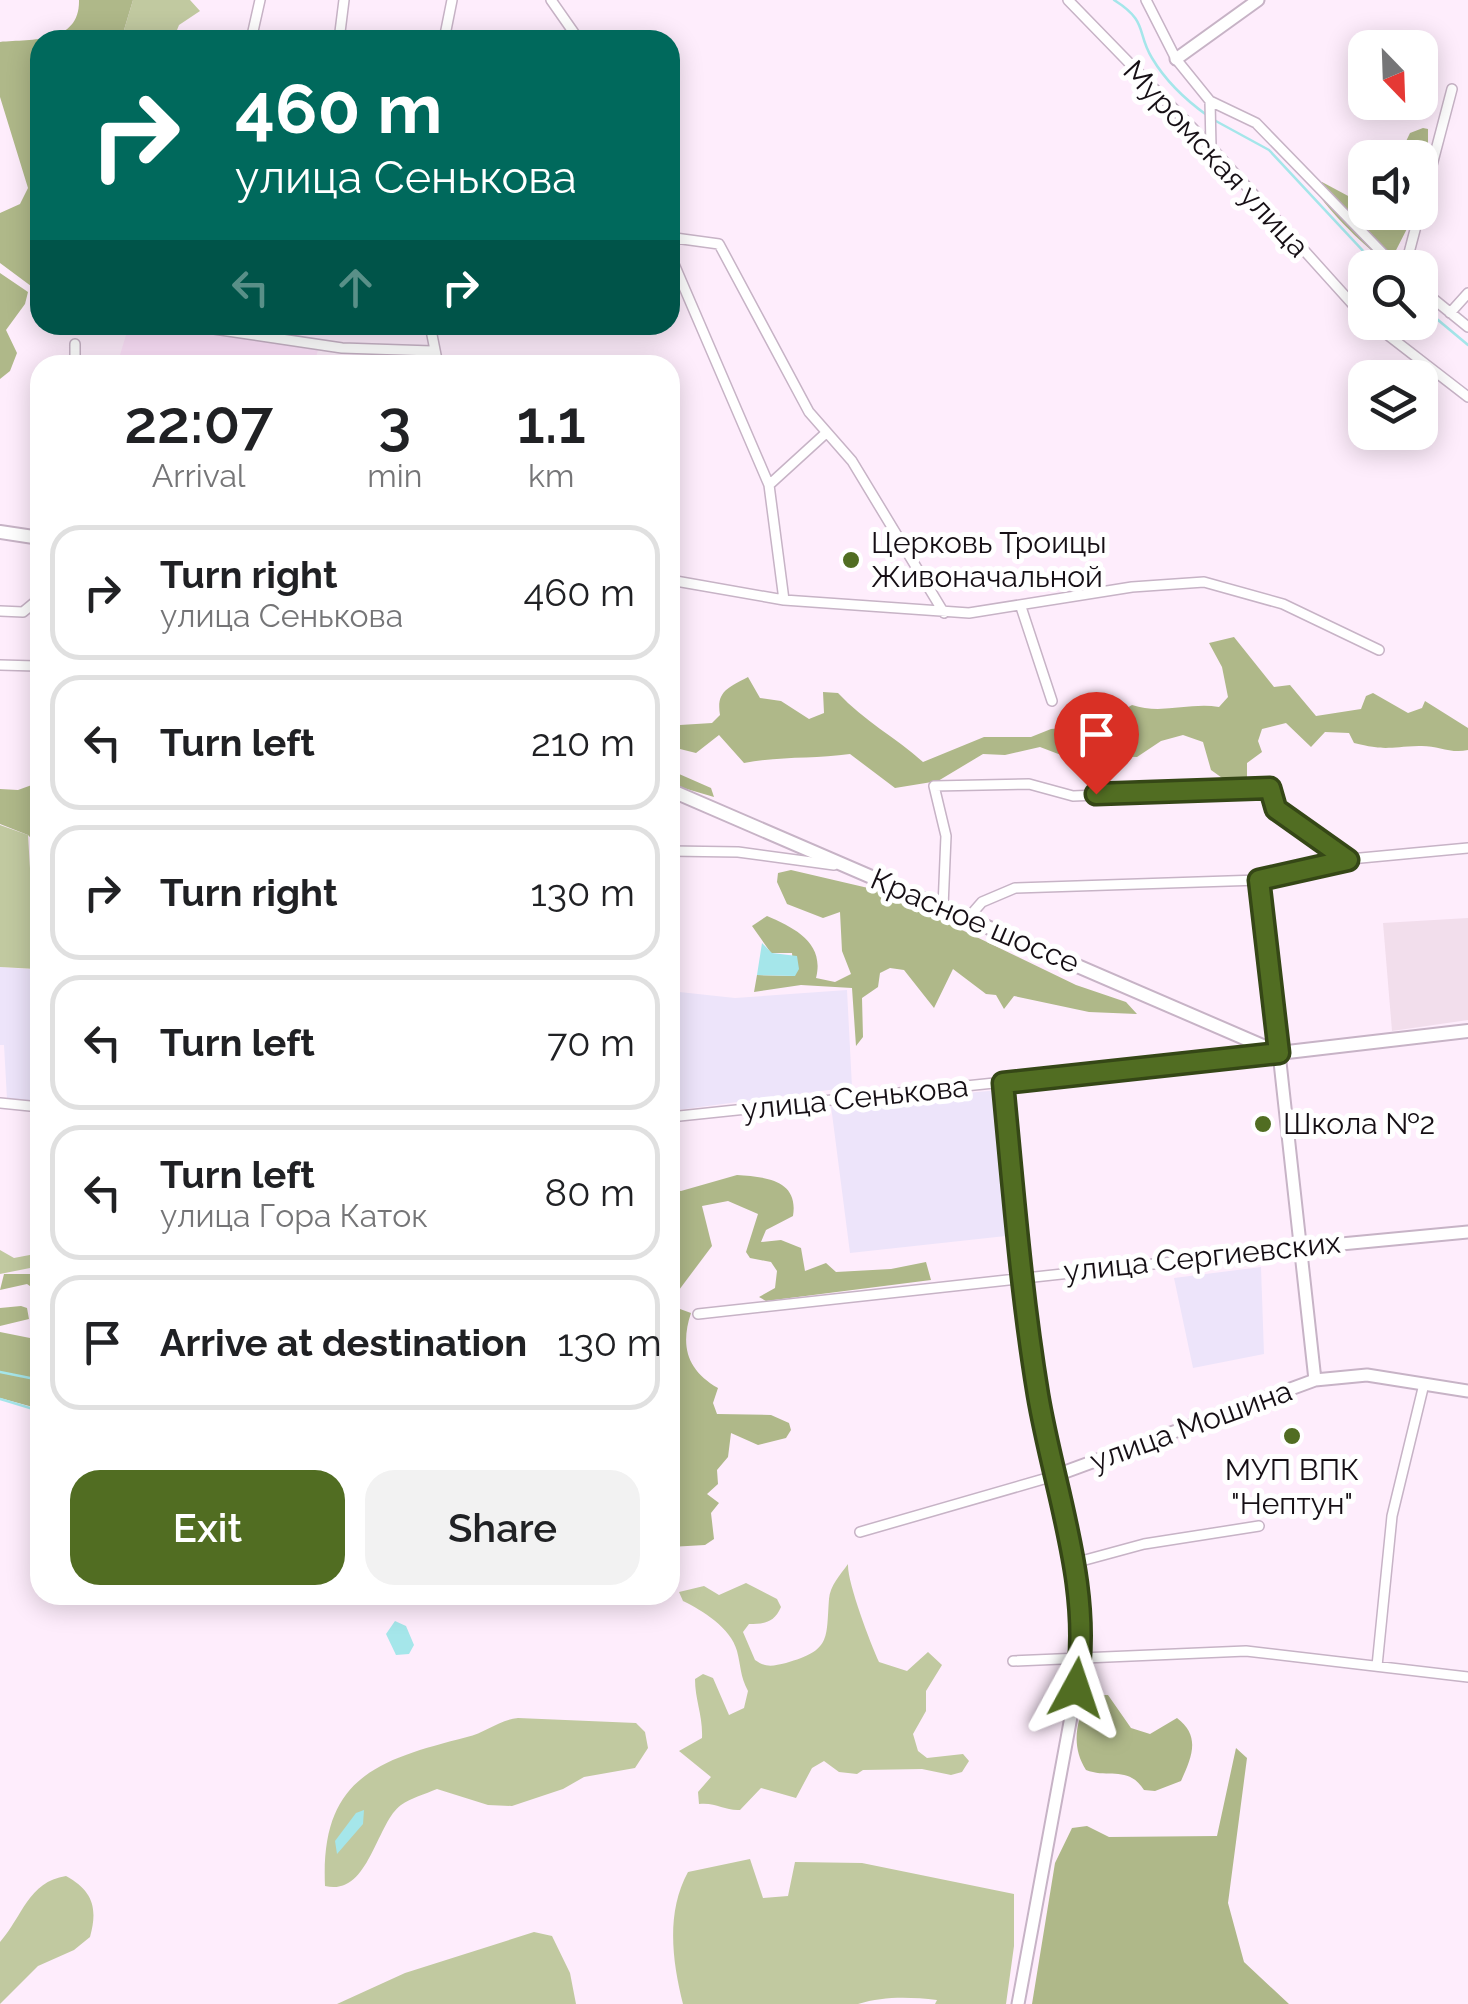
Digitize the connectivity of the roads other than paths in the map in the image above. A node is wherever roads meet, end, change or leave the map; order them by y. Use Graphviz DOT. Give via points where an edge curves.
graph roads {
  1 [pos="260,0"];
  2 [pos="344,0"];
  3 [pos="452,0"];
  4 [pos="551,0"];
  5 [pos="1068,0"];
  6 [pos="1146,0"];
  7 [pos="1258,0"];
  8 [pos="253,30"];
  9 [pos="340,30"];
  10 [pos="446,30"];
  11 [pos="572,30"];
  12 [pos="1176,59"];
  13 [pos="1452,89"];
  14 [pos="1210,100"];
  15 [pos="1211,147"];
  16 [pos="680,239"];
  17 [pos="1379,250"];
  18 [pos="1410,250"];
  19 [pos="680,280"];
  20 [pos="1468,292"];
  21 [pos="1348,298"];
  22 [pos="1438,303"];
  23 [pos="1450,313"];
  24 [pos="1468,328"];
  25 [pos="254,335"];
  26 [pos="431,335"];
  27 [pos="1394,340"];
  28 [pos="75,344"];
  29 [pos="432,351"];
  30 [pos="75,355"];
  31 [pos="434,355"];
  32 [pos="1468,397"];
  33 [pos="826,434"];
  34 [pos="769,485"];
  35 [pos="0,532"];
  36 [pos="30,536"];
  37 [pos="680,582"];
  38 [pos="784,600"];
  39 [pos="30,606"];
  40 [pos="1021,607"];
  41 [pos="0,612"];
  42 [pos="944,613"];
  43 [pos="1379,650"];
  44 [pos="0,665"];
  45 [pos="30,666"];
  46 [pos="1052,701"];
  47 [pos="680,794"];
  48 [pos="1468,848"];
  49 [pos="680,851"];
  50 [pos="1348,860"];
  51 [pos="852,868"];
  52 [pos="1259,880"];
  53 [pos="943,907"];
  54 [pos="968,918"];
  55 [pos="1468,1031"];
  56 [pos="1241,1036"];
  57 [pos="1279,1053"];
  58 [pos="1234,1058"];
  59 [pos="1003,1083"];
  60 [pos="0,1103"];
  61 [pos="30,1106"];
  62 [pos="680,1117"];
  63 [pos="1468,1232"];
  64 [pos="1299,1248"];
  65 [pos="1021,1275"];
  66 [pos="698,1314"];
  67 [pos="1315,1380"];
  68 [pos="1424,1384"];
  69 [pos="1468,1391"];
  70 [pos="1054,1476"];
  71 [pos="1259,1526"];
  72 [pos="860,1532"];
  73 [pos="1074,1563"];
  74 [pos="1082,1657"];
  75 [pos="1013,1661"];
  76 [pos="1377,1666"];
  77 [pos="1468,1677"];
  78 [pos="1018,2004"];
  1 -- 8 [label="street"];
  2 -- 9 [label="street"];
  3 -- 10 [label="street"];
  4 -- 11 [label="street"];
  5 -- 15 [label="street, Муромская улица"];
  6 -- 12 [label="street"];
  7 -- 12 [label="street"];
  12 -- 14 [label="street"];
  13 -- 18 [label="street"];
  14 -- 15 [label="street"];
  14 -- 17 [label="street" via="1256,123"];
  15 -- 21 [label="street, Муромская улица"];
  16 -- 33 [label="street" via="720,244 777,358"];
  19 -- 34 [label="street"];
  20 -- 23 [label="street"];
  22 -- 23 [label="street"];
  23 -- 24 [label="street"];
  25 -- 29 [label="street" via="342,348"];
  26 -- 29 [label="street"];
  27 -- 32 [label="street, Муромская улица"];
  28 -- 30 [label="street"];
  29 -- 31 [label="street"];
  33 -- 34 [label="street"];
  33 -- 42 [label="street" via="872,492"];
  34 -- 38 [label="street"];
  35 -- 36 [label="main road"];
  37 -- 38 [label="street"];
  38 -- 42 [label="street"];
  39 -- 41 [label="street"];
  40 -- 42 [label="street"];
  40 -- 43 [label="street" via="1204,582 1283,604"];
  40 -- 46 [label="street"];
  44 -- 45 [label="street"];
  47 -- 51 [label="main road, Красное шоссе"];
  48 -- 50 [label="street"];
  49 -- 51 [label="street"];
  50 -- 52 [label="street"];
  50 -- 53 [label="street" via="1276,809 1270,788 1073,796 1029,784 934,786 946,836"];
  51 -- 53 [label="main road, Красное шоссе"];
  52 -- 54 [label="street" via="1016,888 982,902"];
  52 -- 57 [label="street"];
  53 -- 54 [label="main road, Красное шоссе"];
  54 -- 56 [label="main road, Красное шоссе"];
  55 -- 57 [label="main road"];
  56 -- 57 [label="main road, Красное шоссе"];
  56 -- 58 [label="street"];
  57 -- 58 [label="street, улица Сенькова"];
  57 -- 64 [label="street"];
  58 -- 59 [label="street, улица Сенькова"];
  59 -- 62 [label="street, улица Сенькова"];
  59 -- 65 [label="street"];
  60 -- 61 [label="street"];
  63 -- 64 [label="street, улица Сергиевских"];
  64 -- 65 [label="street, улица Сергиевских"];
  64 -- 67 [label="street"];
  65 -- 66 [label="street, улица Сергиевских"];
  65 -- 70 [label="street"];
  67 -- 68 [label="street, улица Мошина" via="1367,1375"];
  67 -- 70 [label="street, улица Мошина"];
  68 -- 69 [label="street, улица Мошина"];
  68 -- 76 [label="street" via="1392,1516"];
  70 -- 72 [label="street, улица Мошина"];
  70 -- 73 [label="street"];
  71 -- 73 [label="street"];
  73 -- 74 [label="street"];
  74 -- 75 [label="street"];
  74 -- 76 [label="street" via="1246,1651"];
  74 -- 78 [label="street"];
  76 -- 77 [label="street"];
}
